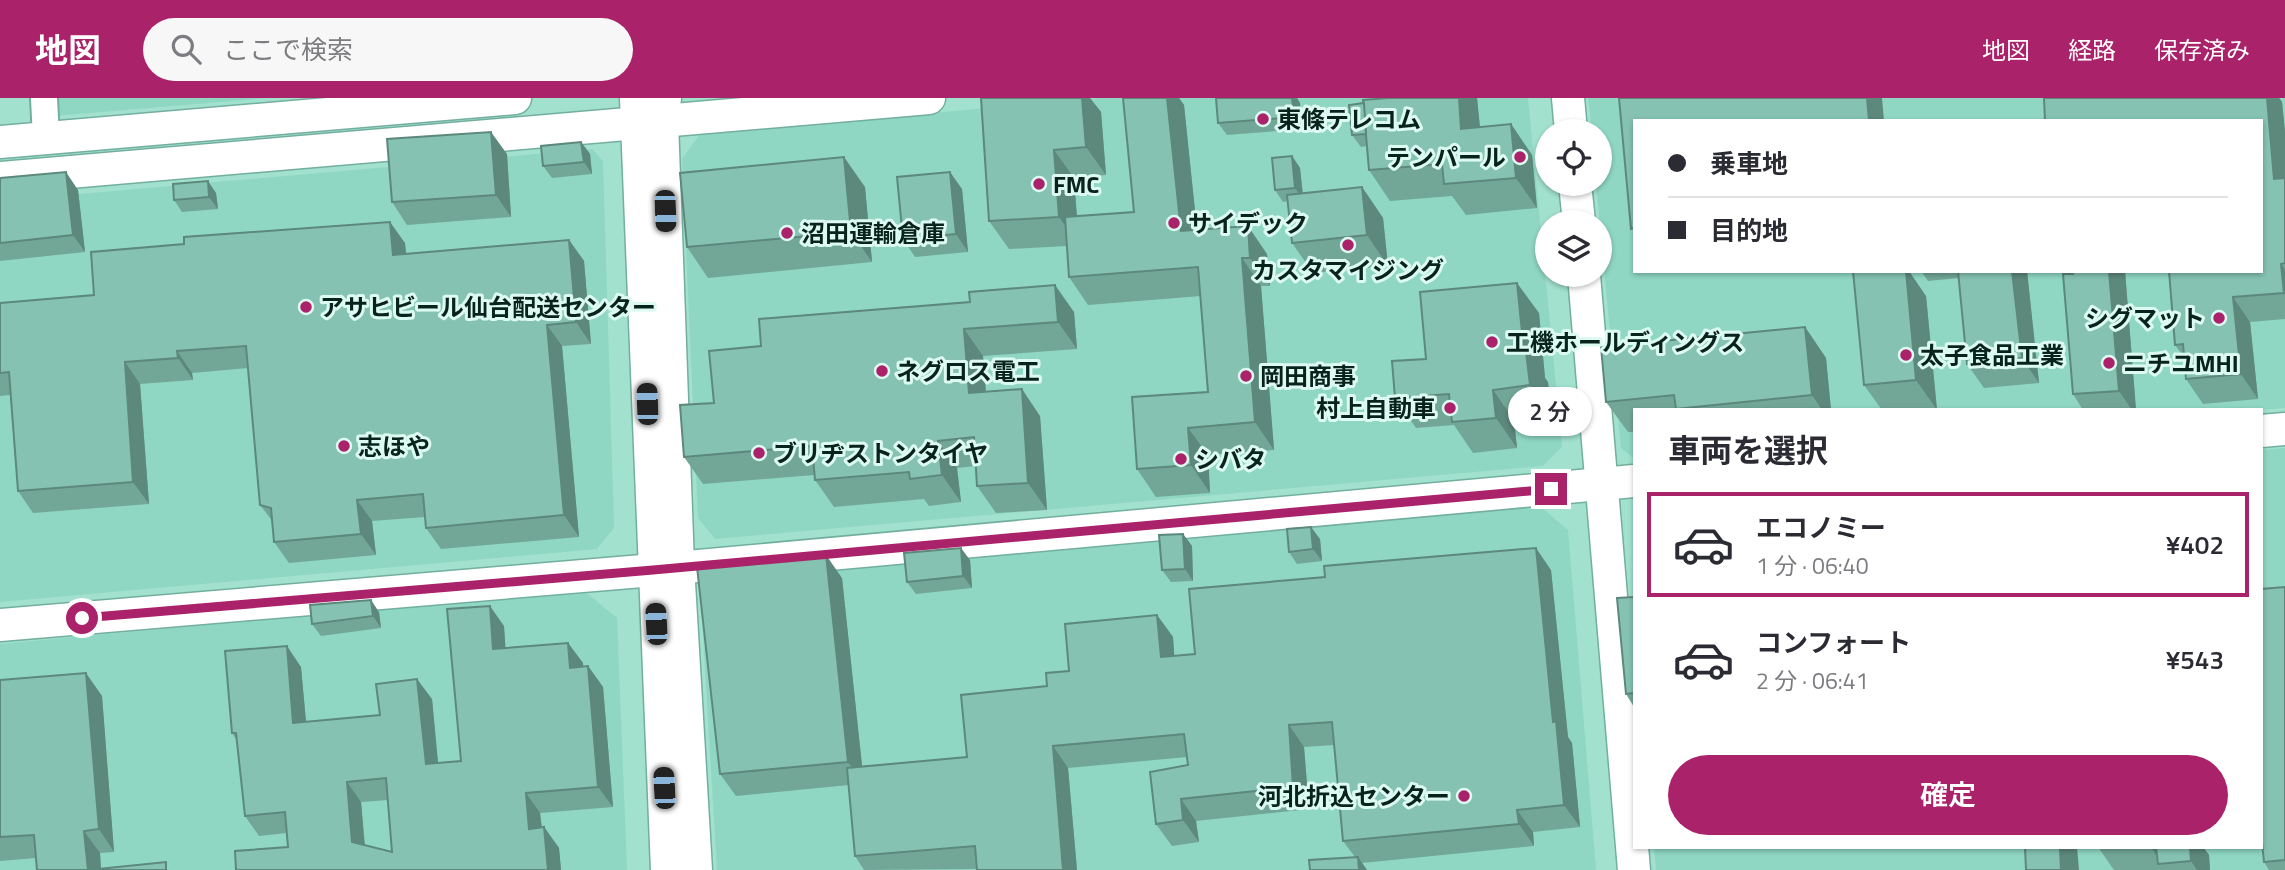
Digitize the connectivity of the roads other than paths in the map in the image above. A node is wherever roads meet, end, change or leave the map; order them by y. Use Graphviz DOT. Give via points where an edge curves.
graph roads {
  1 [pos="44,98"];
  2 [pos="515,98"];
  3 [pos="929,98"];
  4 [pos="1568,98"];
  5 [pos="650,110"];
  6 [pos="1570,119"];
  7 [pos="46,138"];
  8 [pos="0,142"];
  9 [pos="0,178"];
  10 [pos="1585,287"];
  11 [pos="2285,429"];
  12 [pos="2263,431"];
  13 [pos="1633,481"];
  14 [pos="1602,484"];
  15 [pos="666,568"];
  16 [pos="0,625"];
  17 [pos="667,870"];
  18 [pos="696,870"];
  19 [pos="1634,870"];
  1 -- 7 [label="street"];
  2 -- 7 [label="street"];
  3 -- 5 [label="street"];
  4 -- 6 [label="street"];
  5 -- 9 [label="street"];
  5 -- 15 [label="street"];
  7 -- 8 [label="street"];
  10 -- 14 [label="street"];
  11 -- 12 [label="street"];
  13 -- 14 [label="street"];
  14 -- 15 [label="street"];
  14 -- 19 [label="street"];
  15 -- 16 [label="street"];
  15 -- 17 [label="street"];
  15 -- 18 [label="street"];
}
